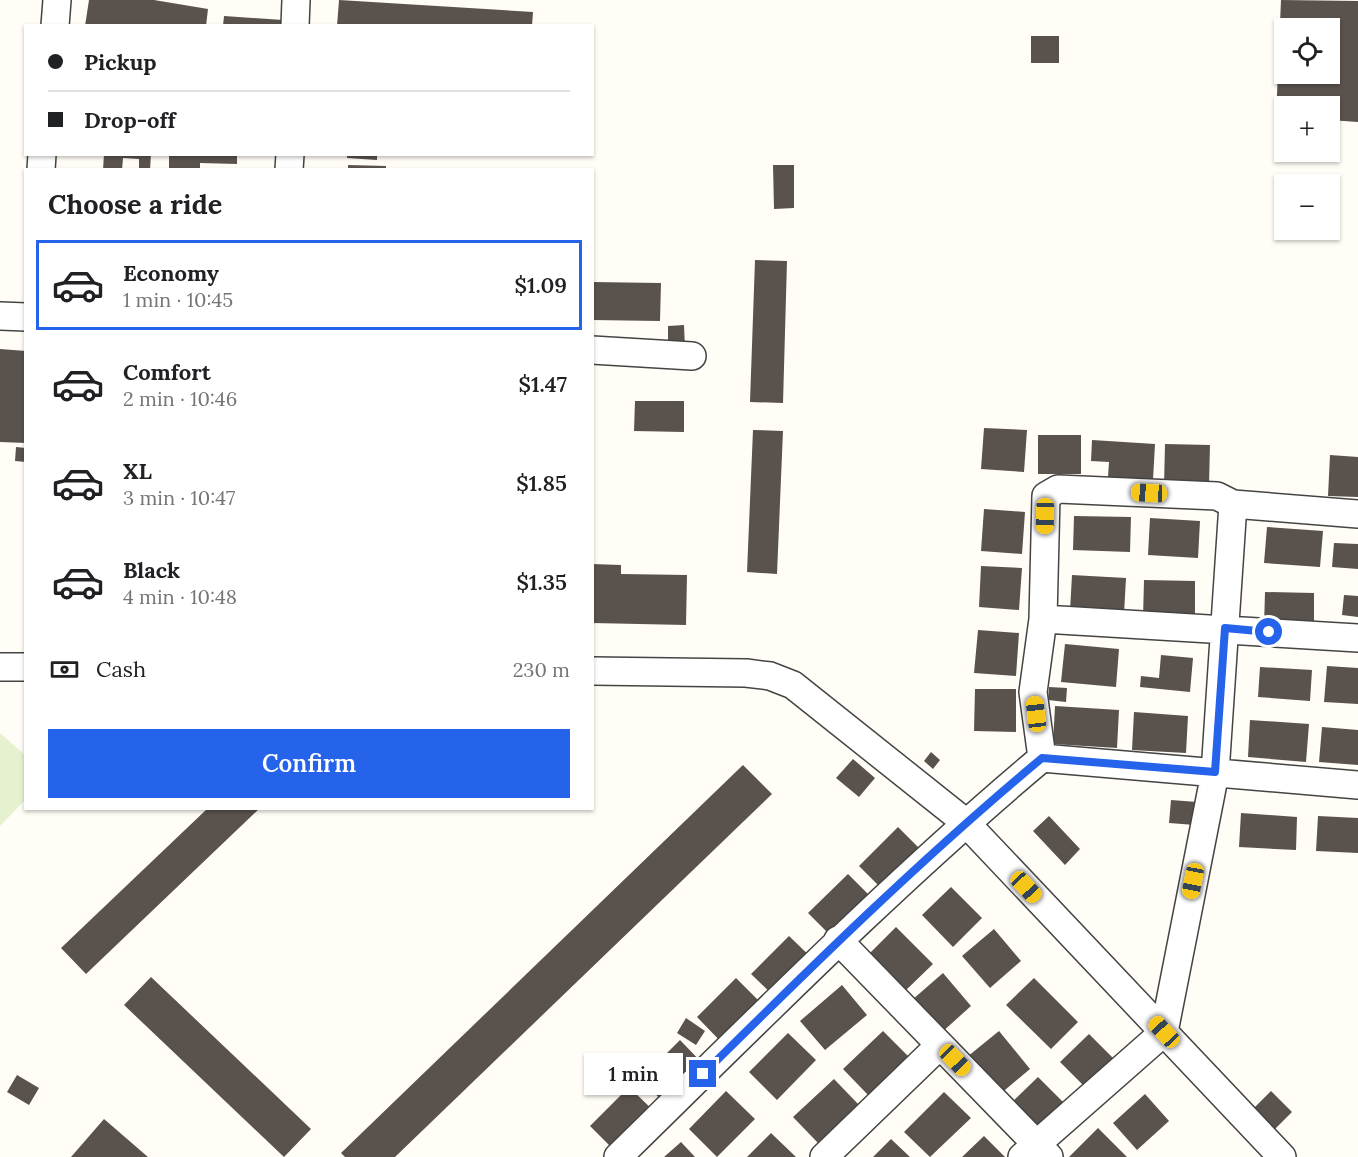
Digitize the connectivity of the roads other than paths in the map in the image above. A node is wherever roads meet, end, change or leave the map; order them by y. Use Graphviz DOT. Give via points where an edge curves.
graph roads {
  1 [pos="57,0"];
  2 [pos="296,0"];
  3 [pos="55,24"];
  4 [pos="295,24"];
  5 [pos="0,316"];
  6 [pos="24,317"];
  7 [pos="594,350"];
  8 [pos="692,357"];
  9 [pos="1233,504"];
  10 [pos="1358,514"];
  11 [pos="1043,619"];
  12 [pos="1225,628"];
  13 [pos="1358,638"];
  14 [pos="0,667"];
  15 [pos="24,667"];
  16 [pos="594,671"];
  17 [pos="1042,758"];
  18 [pos="1215,772"];
  19 [pos="1358,785"];
  20 [pos="965,822"];
  21 [pos="838,940"];
  22 [pos="1164,1032"];
  23 [pos="940,1045"];
  24 [pos="1036,1152"];
  25 [pos="618,1157"];
  26 [pos="824,1157"];
  27 [pos="1282,1157"];
  1 -- 3 [label="street"];
  2 -- 4 [label="street"];
  5 -- 6 [label="street"];
  7 -- 8 [label="street"];
  9 -- 10 [label="street"];
  9 -- 11 [label="street" via="1217,496 1058,489 1046,496"];
  9 -- 12 [label="street"];
  11 -- 12 [label="street"];
  11 -- 17 [label="street" via="1034,692"];
  12 -- 13 [label="street"];
  12 -- 18 [label="street"];
  14 -- 15 [label="street"];
  16 -- 20 [label="street" via="746,673 770,676 793,685"];
  17 -- 18 [label="street"];
  17 -- 20 [label="street"];
  18 -- 19 [label="street"];
  18 -- 22 [label="street"];
  20 -- 21 [label="street"];
  20 -- 22 [label="street"];
  21 -- 23 [label="street"];
  21 -- 25 [label="street"];
  22 -- 24 [label="street"];
  22 -- 27 [label="street"];
  23 -- 24 [label="street"];
  23 -- 26 [label="street"];
}
